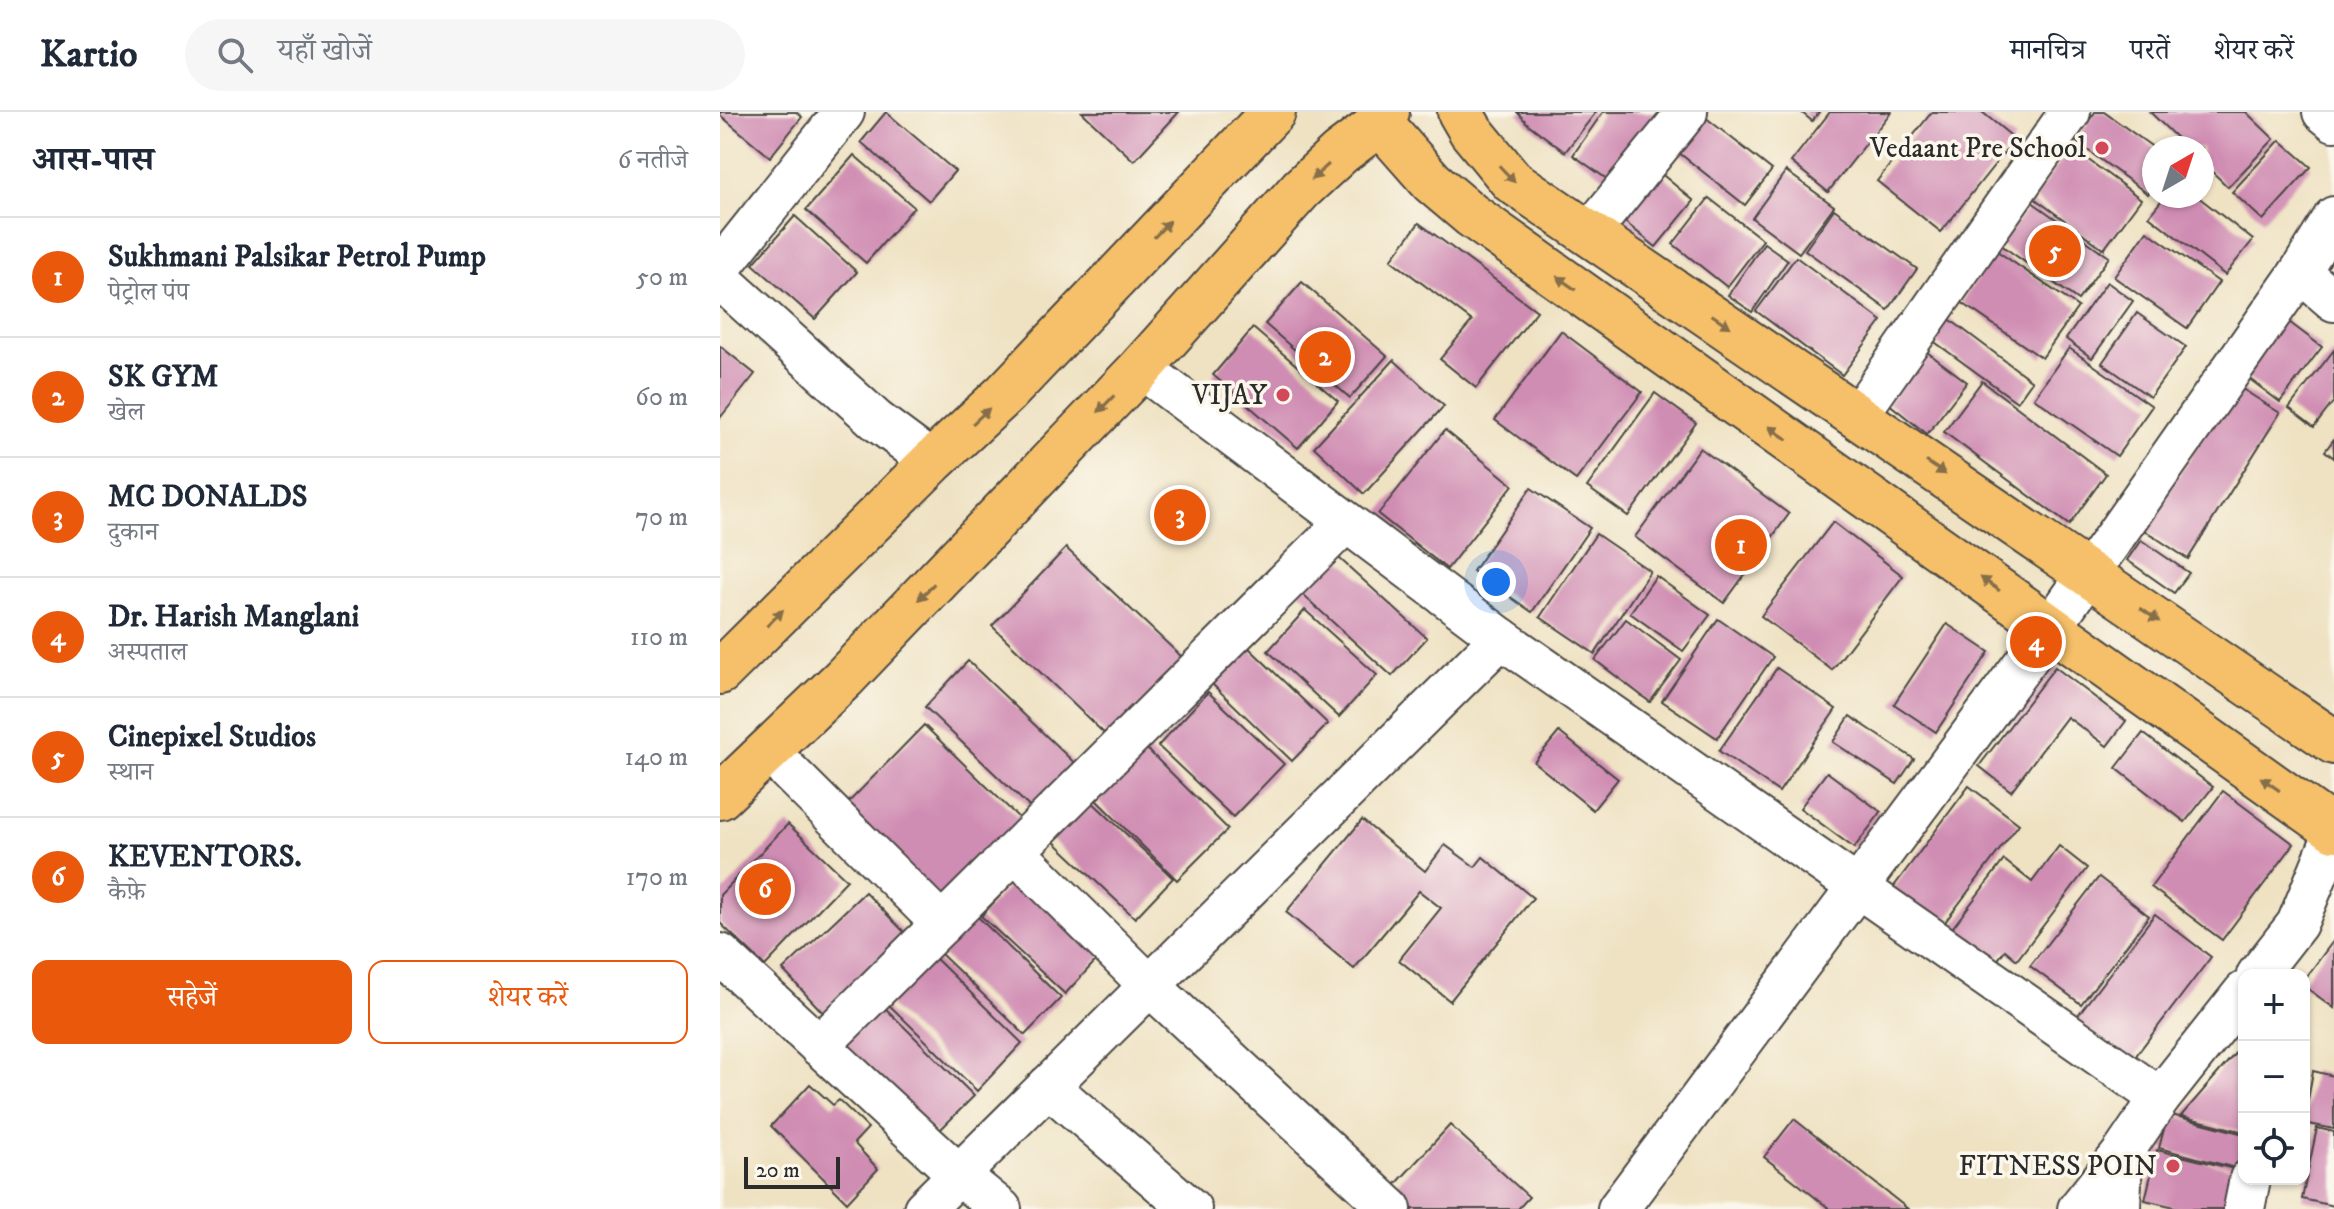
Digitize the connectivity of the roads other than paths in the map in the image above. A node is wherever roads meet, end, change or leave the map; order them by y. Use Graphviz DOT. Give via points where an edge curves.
graph roads {
  1 [pos="844,112"];
  2 [pos="1273,112"];
  3 [pos="1687,112"];
  4 [pos="2070,112"];
  5 [pos="2323,112"];
  6 [pos="1382,116"];
  7 [pos="1467,118"];
  8 [pos="2334,121"];
  9 [pos="2334,217"];
  10 [pos="1590,232"];
  11 [pos="720,268"];
  12 [pos="2300,272"];
  13 [pos="720,279"];
  14 [pos="2334,301"];
  15 [pos="1141,368"];
  16 [pos="1858,415"];
  17 [pos="932,462"];
  18 [pos="1346,522"];
  19 [pos="2088,572"];
  20 [pos="2051,627"];
  21 [pos="1501,638"];
  22 [pos="720,672"];
  23 [pos="2334,742"];
  24 [pos="768,751"];
  25 [pos="720,797"];
  26 [pos="2334,832"];
  27 [pos="1015,852"];
  28 [pos="1857,887"];
  29 [pos="942,924"];
  30 [pos="2297,924"];
  31 [pos="720,954"];
  32 [pos="2262,969"];
  33 [pos="2289,969"];
  34 [pos="1149,985"];
  35 [pos="2238,1000"];
  36 [pos="819,1046"];
  37 [pos="1048,1086"];
  38 [pos="2160,1098"];
  39 [pos="2122,1154"];
  40 [pos="958,1174"];
  41 [pos="2249,1185"];
  42 [pos="924,1209"];
  43 [pos="1001,1209"];
  44 [pos="1191,1209"];
  45 [pos="1391,1209"];
  46 [pos="1618,1209"];
  47 [pos="2078,1209"];
  48 [pos="2120,1209"];
  49 [pos="2244,1209"];
  1 -- 11 [label="street"];
  17 -- 2 [label="main road, one-way" via="1006,393"];
  3 -- 10 [label="street"];
  4 -- 16 [label="street"];
  5 -- 8 [label="street"];
  6 -- 15 [label="main road, one-way" via="1301,189"];
  20 -- 6 [label="main road, one-way" via="1471,215 1432,182"];
  7 -- 10 [label="main road, one-way" via="1512,181"];
  9 -- 12 [label="street"];
  10 -- 16 [label="main road, one-way"];
  12 -- 14 [label="street"];
  12 -- 19 [label="street"];
  13 -- 17 [label="street" via="877,421"];
  15 -- 18 [label="street"];
  15 -- 24 [label="main road, one-way"];
  16 -- 19 [label="main road, one-way"];
  22 -- 17 [label="main road, one-way"];
  18 -- 21 [label="street"];
  18 -- 27 [label="street"];
  19 -- 20 [label="street"];
  19 -- 23 [label="main road, one-way"];
  26 -- 20 [label="main road, one-way"];
  20 -- 28 [label="street"];
  21 -- 28 [label="street"];
  21 -- 34 [label="street"];
  24 -- 25 [label="main road"];
  24 -- 29 [label="street"];
  26 -- 30 [label="street"];
  27 -- 29 [label="street"];
  27 -- 34 [label="street"];
  28 -- 38 [label="street"];
  28 -- 46 [label="street"];
  29 -- 36 [label="street"];
  30 -- 32 [label="street"];
  30 -- 33 [label="street"];
  31 -- 36 [label="street"];
  34 -- 37 [label="street"];
  34 -- 45 [label="street"];
  35 -- 38 [label="street"];
  36 -- 40 [label="street"];
  37 -- 40 [label="street"];
  37 -- 44 [label="street"];
  38 -- 39 [label="street"];
  39 -- 47 [label="street"];
  39 -- 48 [label="street"];
  40 -- 42 [label="street"];
  40 -- 43 [label="street"];
  41 -- 49 [label="street"];
}
